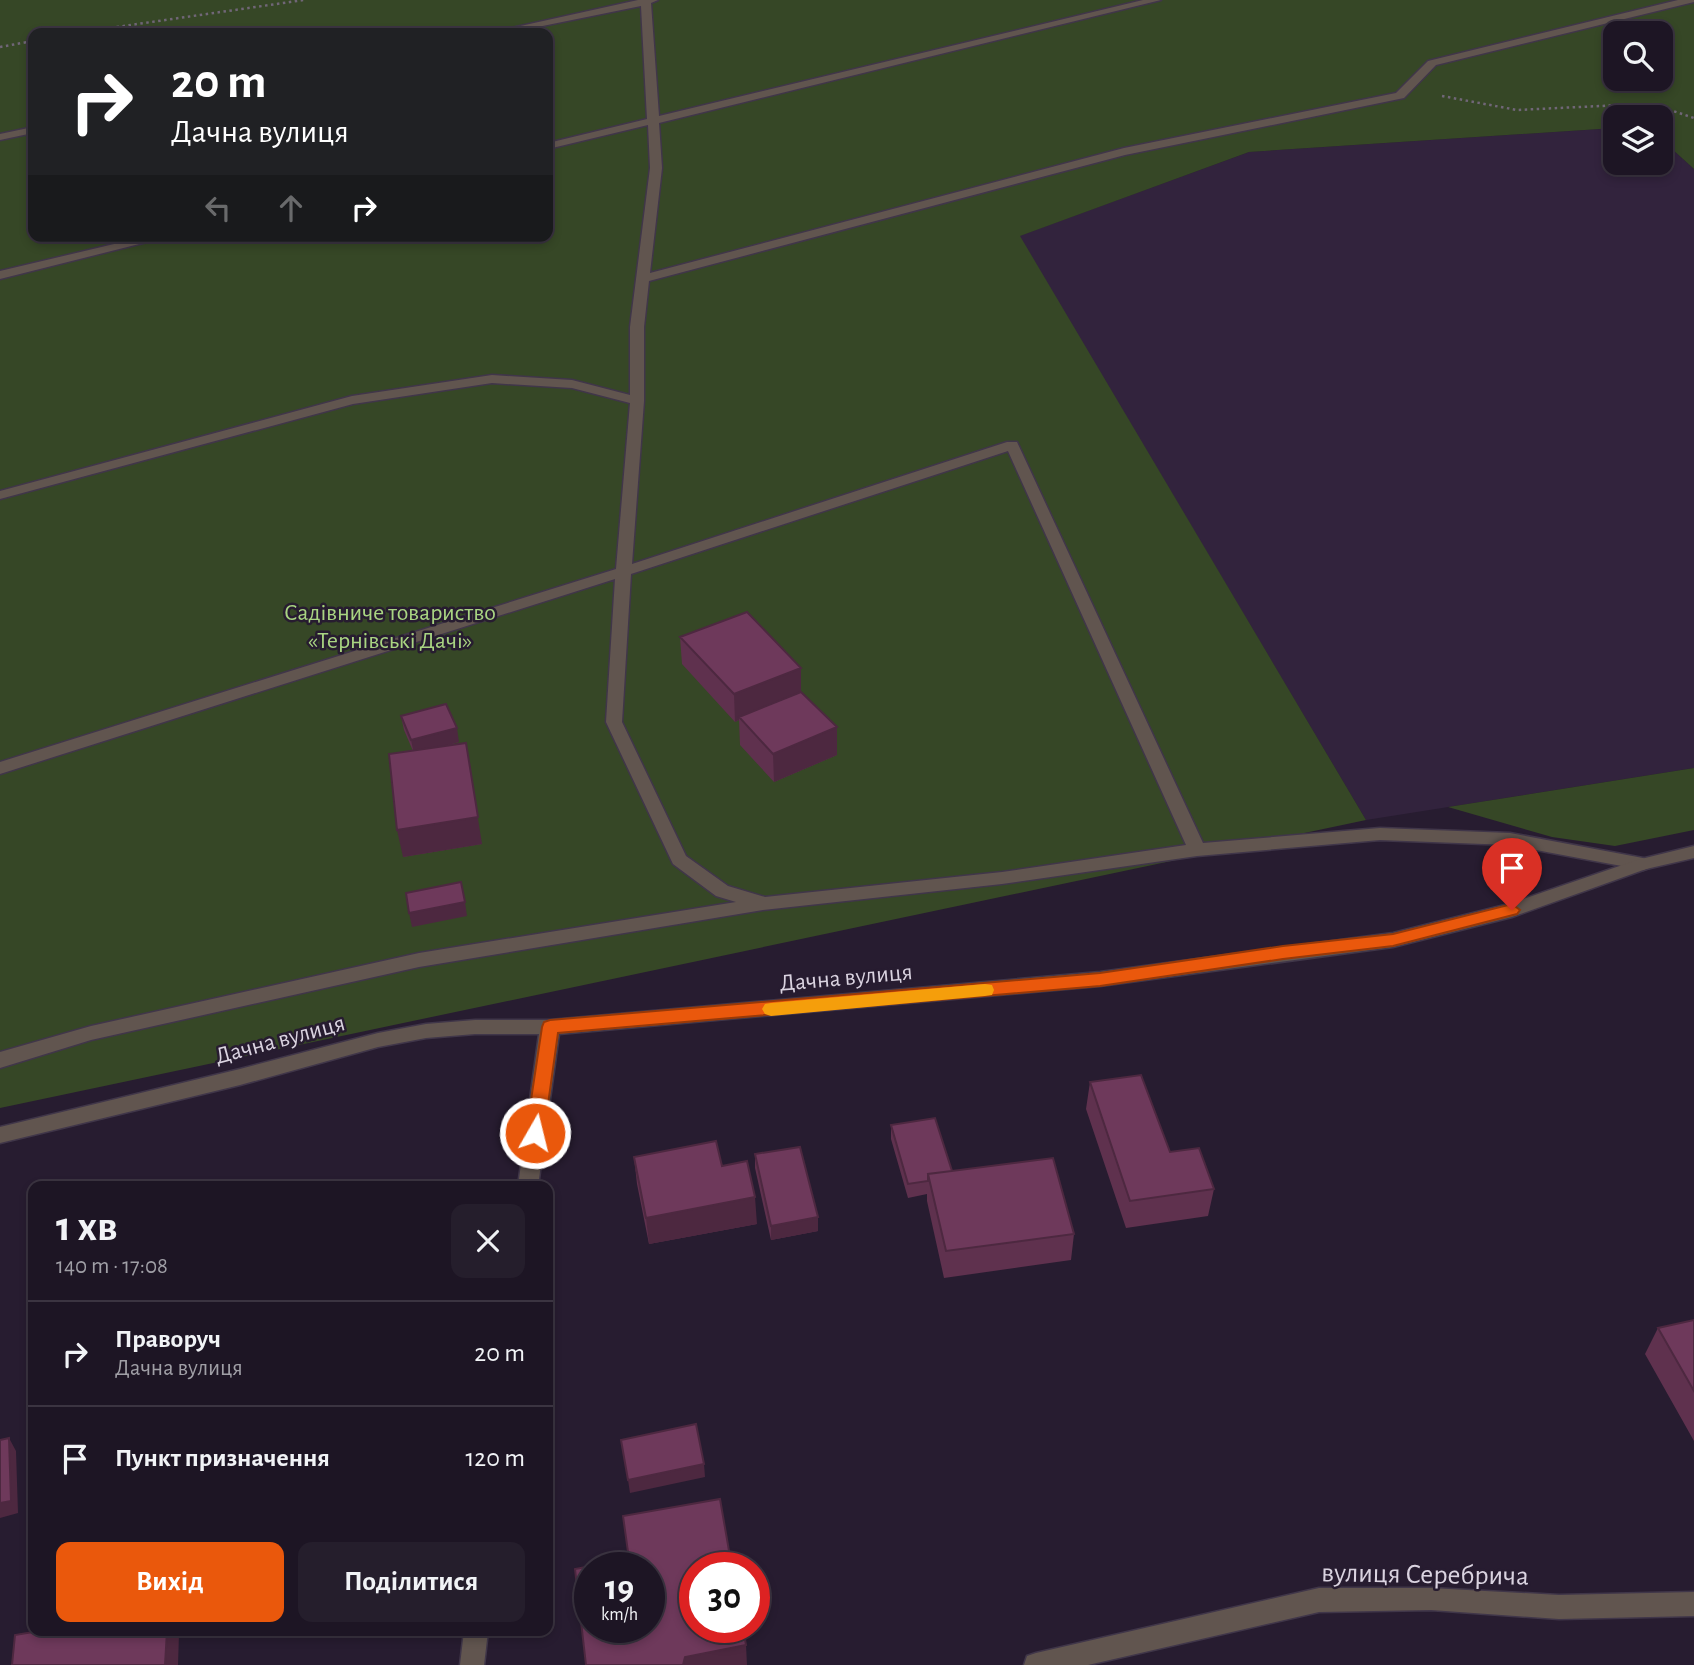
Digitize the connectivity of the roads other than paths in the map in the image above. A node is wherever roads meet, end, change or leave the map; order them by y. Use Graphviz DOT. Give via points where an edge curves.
graph roads {
  1 [pos="1156,0"];
  2 [pos="1691,0"];
  3 [pos="650,1"];
  4 [pos="518,28"];
  5 [pos="653,121"];
  6 [pos="28,131"];
  7 [pos="0,138"];
  8 [pos="553,145"];
  9 [pos="140,242"];
  10 [pos="0,275"];
  11 [pos="643,279"];
  12 [pos="637,401"];
  13 [pos="0,495"];
  14 [pos="625,571"];
  15 [pos="0,768"];
  16 [pos="1197,850"];
  17 [pos="1694,852"];
  18 [pos="1643,864"];
  19 [pos="765,904"];
  20 [pos="550,1027"];
  21 [pos="0,1060"];
  22 [pos="0,1135"];
  23 [pos="529,1181"];
  24 [pos="1694,1604"];
  25 [pos="475,1636"];
  26 [pos="472,1665"];
  27 [pos="1036,1665"];
  1 -- 5 [label="street"];
  2 -- 11 [label="street" via="1432,63 1400,96 1124,152"];
  3 -- 4 [label="street"];
  3 -- 5 [label="street"];
  5 -- 8 [label="street"];
  5 -- 11 [label="street" via="656,167"];
  6 -- 7 [label="street"];
  9 -- 10 [label="street"];
  11 -- 12 [label="street" via="637,327"];
  12 -- 13 [label="street" via="572,384 492,379 352,400"];
  12 -- 14 [label="street"];
  14 -- 15 [label="street"];
  14 -- 16 [label="street" via="1012,445"];
  14 -- 19 [label="street" via="614,722 679,860 722,891"];
  16 -- 18 [label="street" via="1380,834 1510,839"];
  16 -- 19 [label="street" via="1002,878"];
  17 -- 18 [label="street, Дачна вулиця"];
  18 -- 20 [label="street, Дачна вулиця" via="1512,910 1393,940 1100,979"];
  19 -- 21 [label="street" via="419,960 91,1034"];
  20 -- 22 [label="street, Дачна вулиця" via="475,1027 378,1040"];
  20 -- 23 [label="street"];
  24 -- 27 [label="street, вулиця Серебрича" via="1559,1607 1431,1599 1319,1600"];
  25 -- 26 [label="street"];
}
